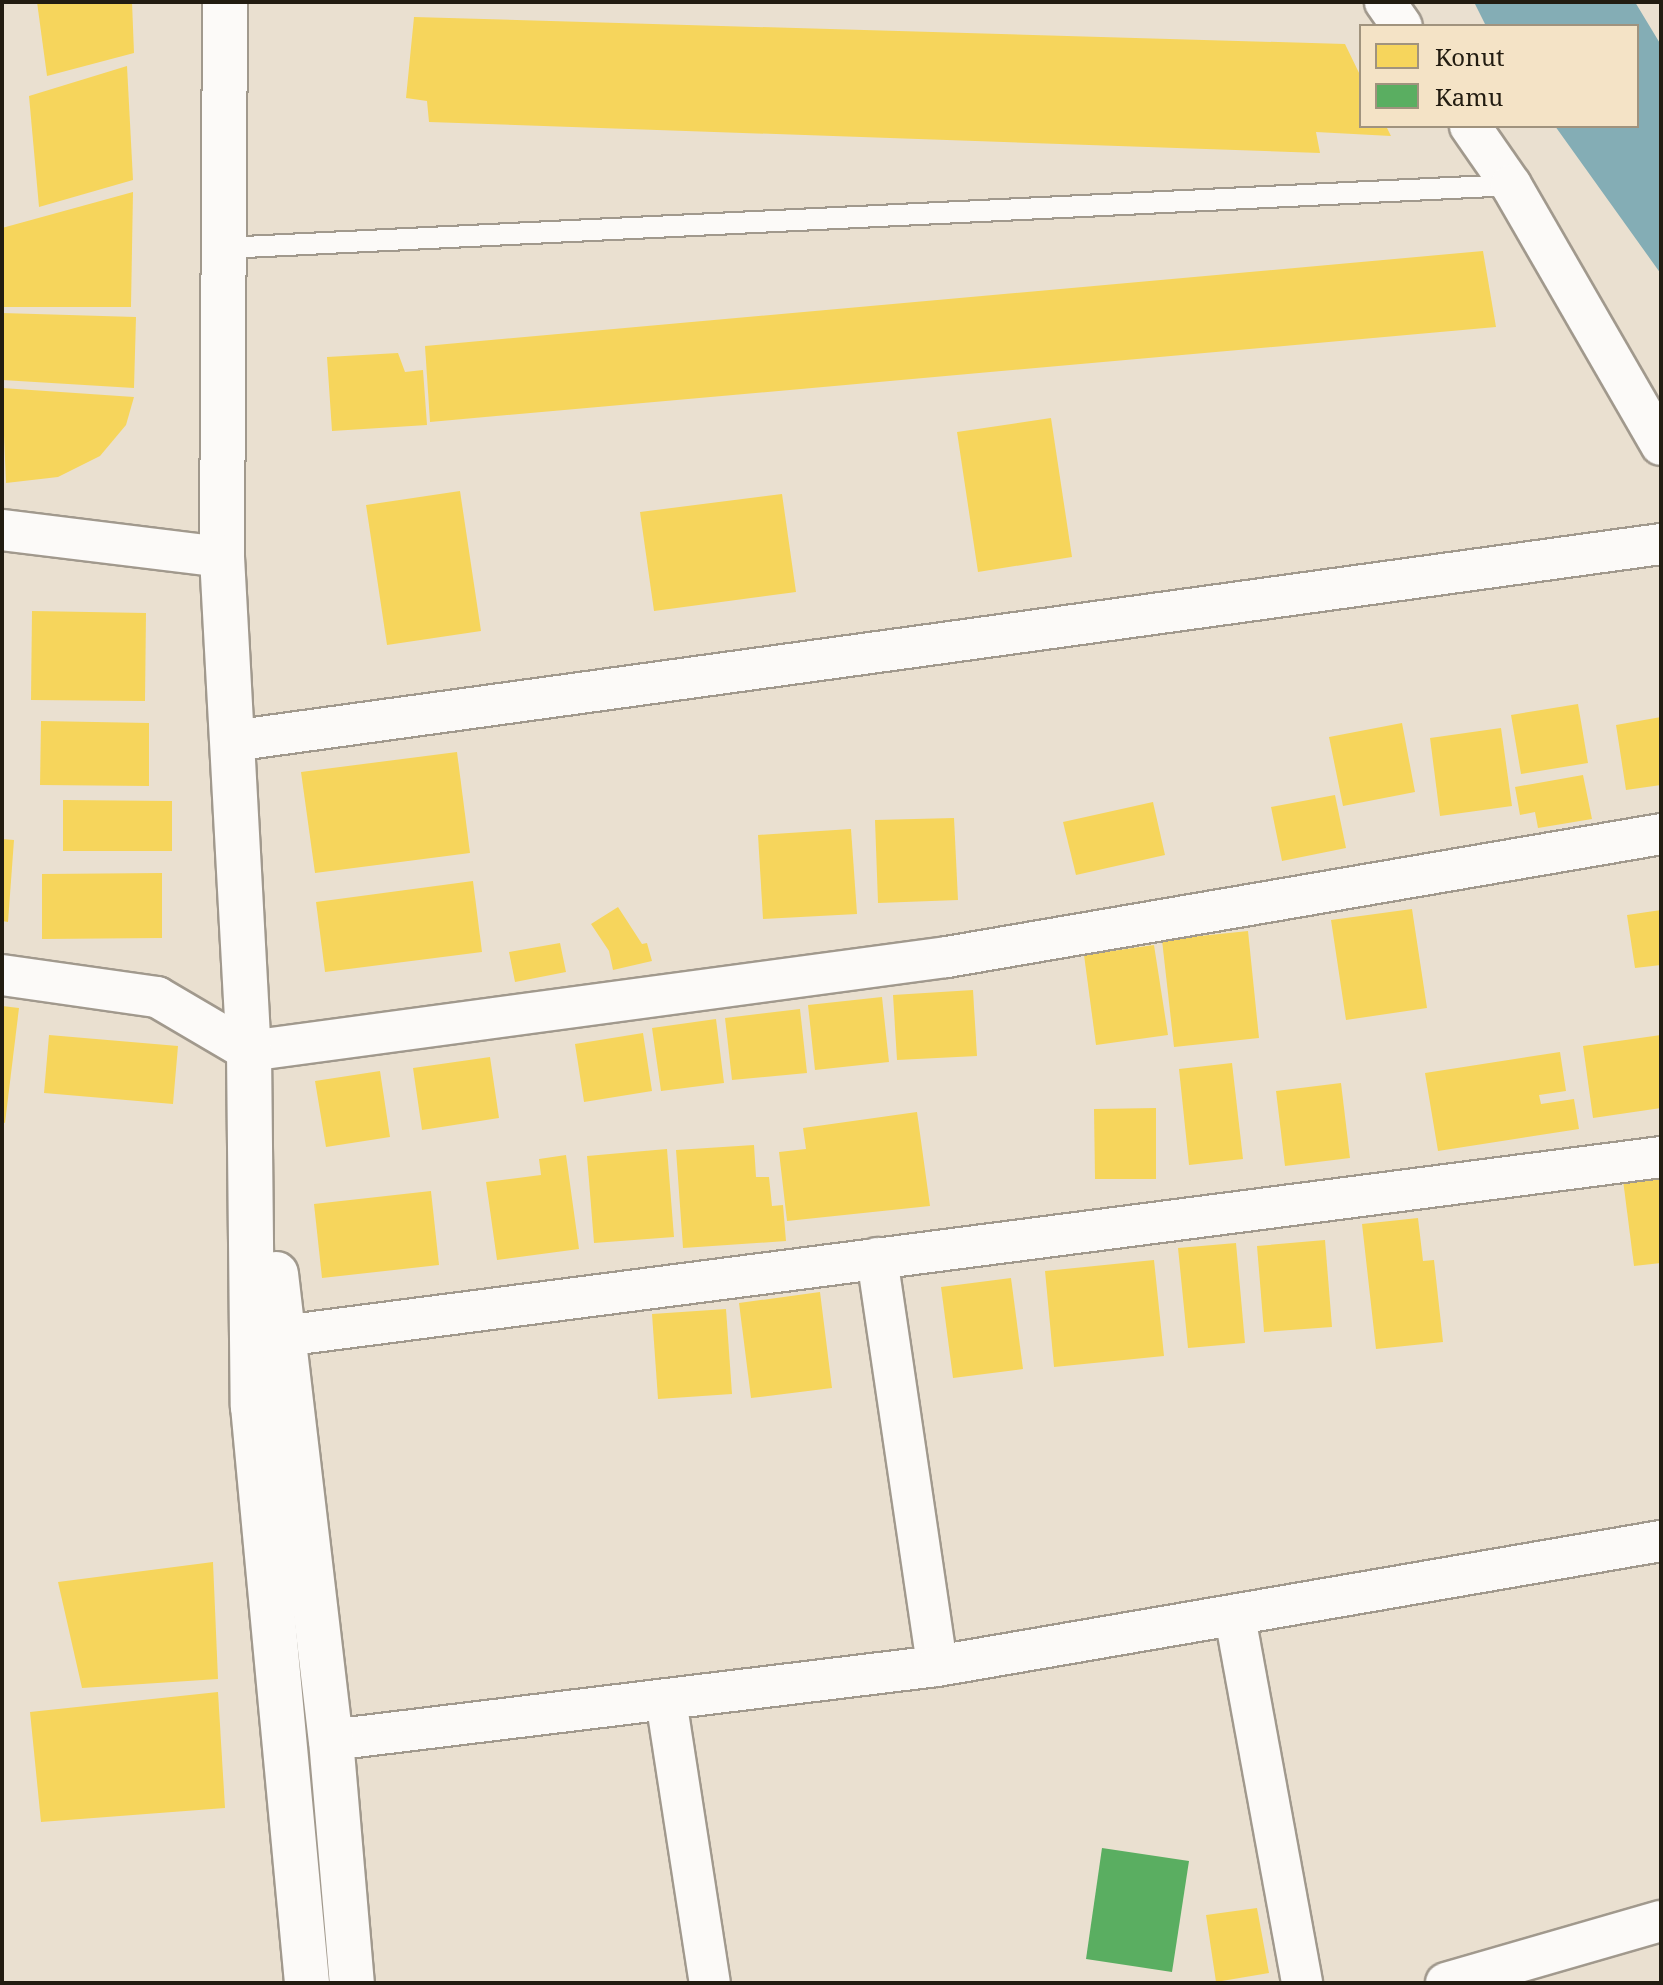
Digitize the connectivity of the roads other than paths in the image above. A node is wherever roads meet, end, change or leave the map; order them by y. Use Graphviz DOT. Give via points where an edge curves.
graph roads {
  1 [pos="225,2"];
  2 [pos="1385,2"];
  3 [pos="1401,24"];
  4 [pos="1471,128"];
  5 [pos="1511,185"];
  6 [pos="224,248"];
  7 [pos="1661,445"];
  8 [pos="2,530"];
  9 [pos="1661,544"];
  10 [pos="222,557"];
  11 [pos="232,741"];
  12 [pos="1661,834"];
  13 [pos="2,975"];
  14 [pos="249,1051"];
  15 [pos="1661,1157"];
  16 [pos="877,1258"];
  17 [pos="283,1336"];
  18 [pos="1661,1541"];
  19 [pos="1235,1617"];
  20 [pos="937,1666"];
  21 [pos="666,1700"];
  22 [pos="331,1740"];
  23 [pos="1661,1921"];
  24 [pos="1521,1971"];
  25 [pos="307,1983"];
  26 [pos="352,1983"];
  27 [pos="710,1983"];
  28 [pos="1302,1983"];
  29 [pos="1446,1983"];
  1 -- 6 [label="street"];
  2 -- 3 [label="street"];
  4 -- 5 [label="street"];
  5 -- 6 [label="lane"];
  5 -- 7 [label="street"];
  6 -- 10 [label="street"];
  8 -- 10 [label="street"];
  9 -- 11 [label="street"];
  10 -- 11 [label="street"];
  11 -- 14 [label="street"];
  12 -- 14 [label="street" via="947,957"];
  13 -- 14 [label="street" via="157,997"];
  14 -- 17 [label="street"];
  14 -- 25 [label="street" via="253,1406"];
  15 -- 16 [label="street"];
  16 -- 17 [label="street"];
  16 -- 20 [label="street"];
  17 -- 22 [label="street"];
  18 -- 19 [label="street"];
  19 -- 20 [label="street"];
  19 -- 28 [label="street"];
  20 -- 21 [label="street"];
  21 -- 22 [label="street"];
  21 -- 27 [label="street"];
  22 -- 26 [label="street"];
  23 -- 24 [label="street"];
  24 -- 29 [label="street"];
}
